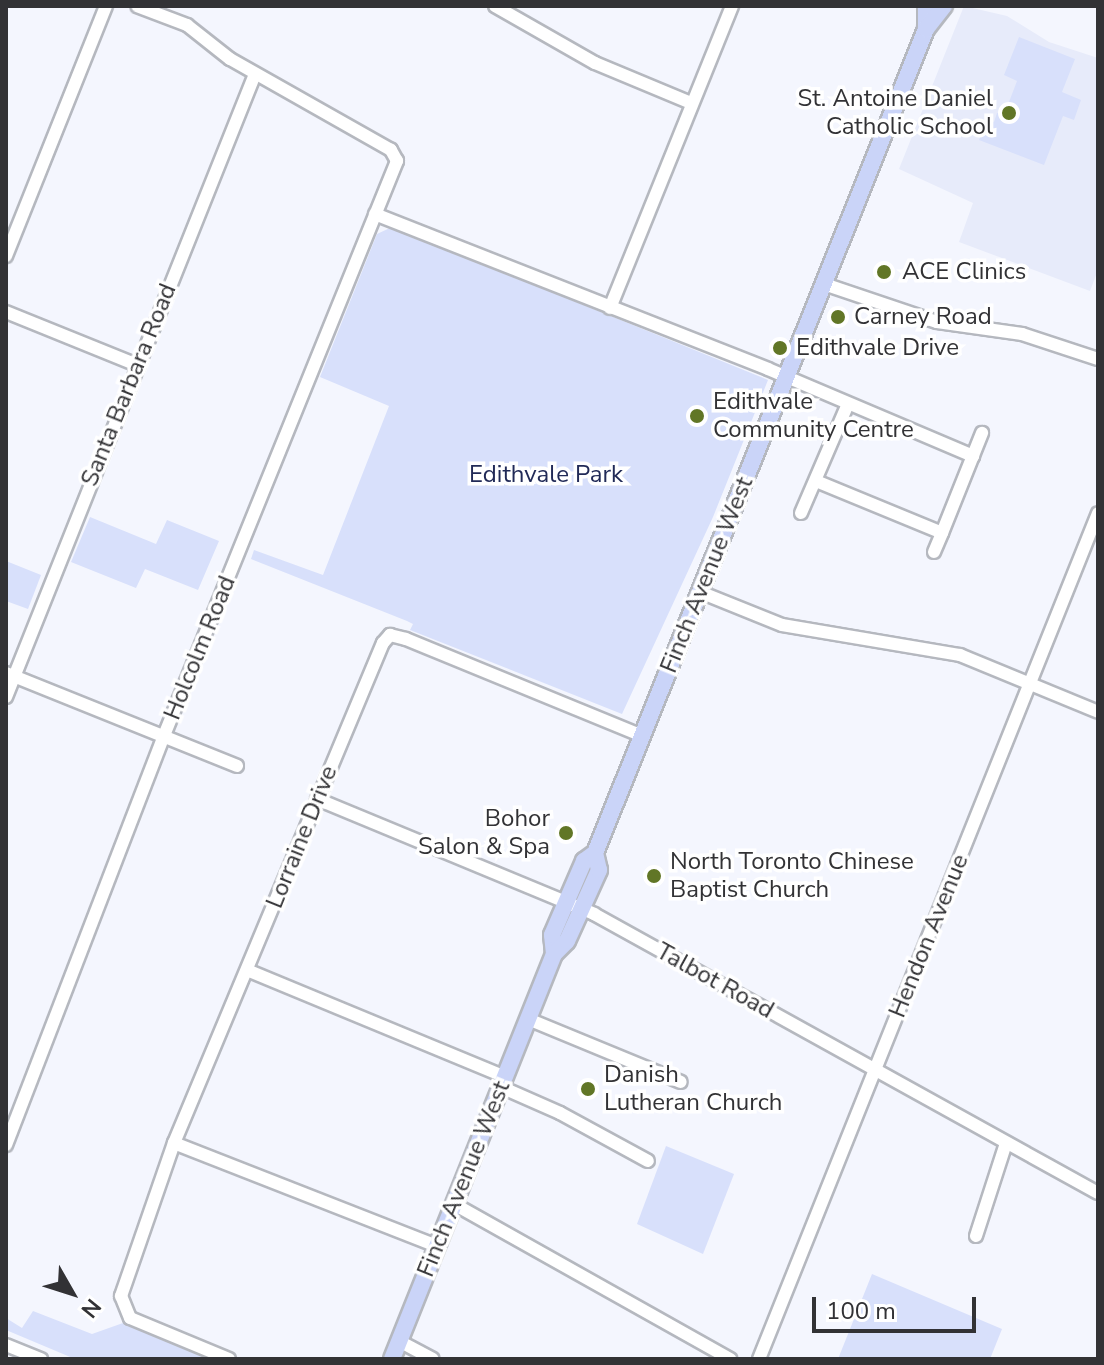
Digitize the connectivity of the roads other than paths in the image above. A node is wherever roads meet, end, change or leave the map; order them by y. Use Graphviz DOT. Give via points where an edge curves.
graph roads {
  1 [pos="106,6"];
  2 [pos="137,6"];
  3 [pos="495,6"];
  4 [pos="732,6"];
  5 [pos="926,6"];
  6 [pos="944,6"];
  7 [pos="521,12"];
  8 [pos="926,29"];
  9 [pos="255,74"];
  10 [pos="691,103"];
  11 [pos="375,214"];
  12 [pos="6,256"];
  13 [pos="824,284"];
  14 [pos="610,308"];
  15 [pos="6,312"];
  16 [pos="1098,359"];
  17 [pos="137,365"];
  18 [pos="786,378"];
  19 [pos="848,404"];
  20 [pos="982,433"];
  21 [pos="973,456"];
  22 [pos="816,481"];
  23 [pos="801,513"];
  24 [pos="1098,513"];
  25 [pos="942,533"];
  26 [pos="934,552"];
  27 [pos="700,592"];
  28 [pos="10,675"];
  29 [pos="1030,685"];
  30 [pos="6,697"];
  31 [pos="1098,712"];
  32 [pos="642,736"];
  33 [pos="163,738"];
  34 [pos="237,766"];
  35 [pos="317,799"];
  36 [pos="575,905"];
  37 [pos="247,970"];
  38 [pos="528,1019"];
  39 [pos="874,1071"];
  40 [pos="503,1082"];
  41 [pos="681,1082"];
  42 [pos="174,1143"];
  43 [pos="1006,1143"];
  44 [pos="6,1145"];
  45 [pos="648,1161"];
  46 [pos="1098,1193"];
  47 [pos="454,1204"];
  48 [pos="976,1236"];
  49 [pos="437,1246"];
  50 [pos="399,1341"];
  51 [pos="6,1345"];
  52 [pos="41,1359"];
  53 [pos="229,1359"];
  54 [pos="392,1359"];
  55 [pos="433,1359"];
  56 [pos="730,1359"];
  57 [pos="759,1359"];
  1 -- 12 [label="street"];
  2 -- 9 [label="street" via="187,25"];
  3 -- 7 [label="street"];
  4 -- 10 [label="street"];
  5 -- 8 [label="main road, Finch Avenue West"];
  6 -- 8 [label="main road, Finch Avenue West"];
  7 -- 10 [label="street" via="595,63"];
  8 -- 13 [label="main road, Finch Avenue West"];
  9 -- 11 [label="street, Holcolm Road" via="396,154"];
  9 -- 17 [label="street, Santa Barbara Road"];
  10 -- 14 [label="street"];
  11 -- 14 [label="street"];
  11 -- 33 [label="street, Holcolm Road"];
  13 -- 16 [label="street" via="937,322 1022,334"];
  13 -- 18 [label="main road, Finch Avenue West"];
  14 -- 18 [label="street"];
  15 -- 17 [label="street"];
  17 -- 28 [label="street, Santa Barbara Road"];
  18 -- 19 [label="street"];
  18 -- 27 [label="main road, Finch Avenue West"];
  19 -- 21 [label="street"];
  19 -- 22 [label="street"];
  20 -- 21 [label="street"];
  21 -- 25 [label="street"];
  22 -- 23 [label="street"];
  22 -- 25 [label="street"];
  24 -- 29 [label="street, Hendon Avenue"];
  25 -- 26 [label="street"];
  27 -- 29 [label="street" via="787,627 960,655"];
  27 -- 32 [label="main road, Finch Avenue West"];
  28 -- 30 [label="street, Santa Barbara Road"];
  28 -- 33 [label="street"];
  29 -- 31 [label="street"];
  29 -- 39 [label="street, Hendon Avenue"];
  32 -- 35 [label="street, Lorraine Drive" via="390,635"];
  32 -- 36 [label="main road, Finch Avenue West" via="595,853 584,861"];
  33 -- 34 [label="street"];
  33 -- 44 [label="street, Holcolm Road"];
  35 -- 36 [label="street, Talbot Road"];
  35 -- 37 [label="street, Lorraine Drive"];
  36 -- 38 [label="main road, Finch Avenue West" via="552,935 554,954"];
  36 -- 39 [label="street, Talbot Road"];
  37 -- 40 [label="street"];
  37 -- 42 [label="street, Lorraine Drive"];
  38 -- 40 [label="main road, Finch Avenue West"];
  38 -- 41 [label="street"];
  39 -- 43 [label="street, Talbot Road"];
  39 -- 57 [label="street, Hendon Avenue"];
  40 -- 45 [label="street"];
  40 -- 47 [label="main road, Finch Avenue West"];
  42 -- 49 [label="street"];
  42 -- 53 [label="street, Lorraine Drive" via="121,1296 130,1318"];
  43 -- 46 [label="street, Talbot Road"];
  43 -- 48 [label="street"];
  47 -- 49 [label="main road, Finch Avenue West"];
  47 -- 56 [label="street"];
  49 -- 50 [label="main road, Finch Avenue West"];
  50 -- 54 [label="main road, Finch Avenue West"];
  50 -- 55 [label="street"];
  51 -- 52 [label="street"];
}
